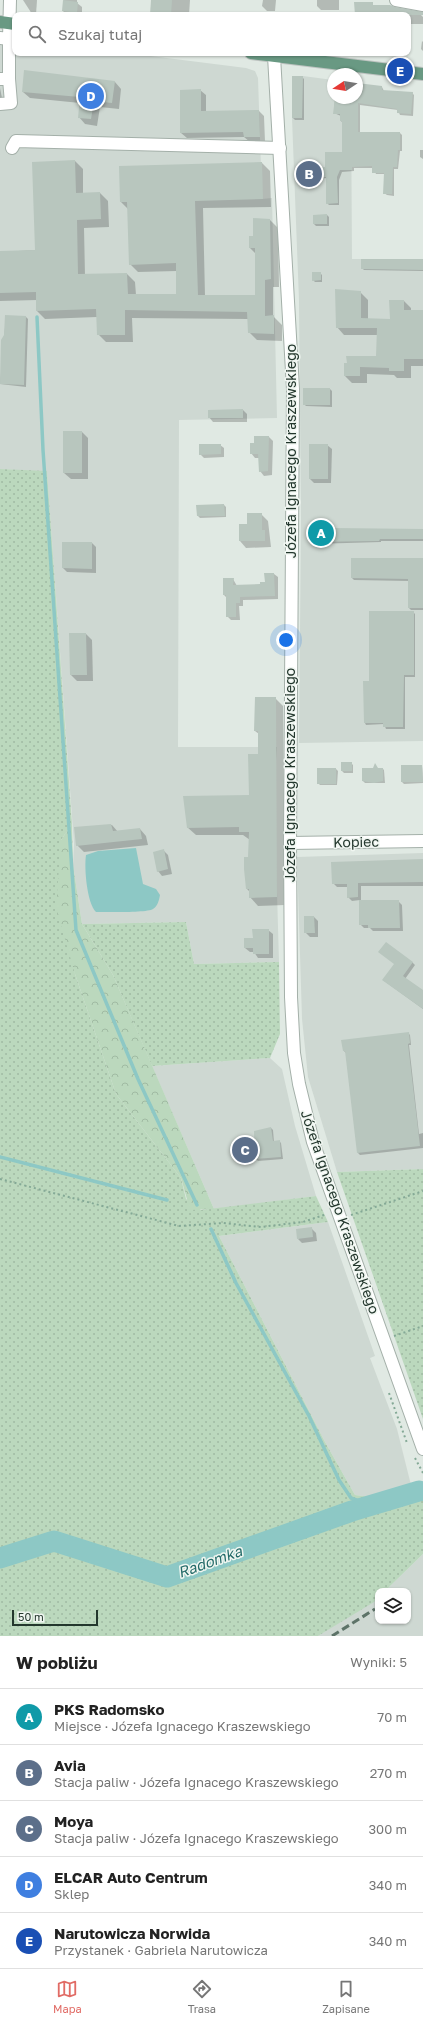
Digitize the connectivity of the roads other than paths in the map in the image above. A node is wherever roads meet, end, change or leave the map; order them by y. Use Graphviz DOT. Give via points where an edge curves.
graph roads {
  1 [pos="10,0"];
  2 [pos="396,0"];
  3 [pos="423,5"];
  4 [pos="8,23"];
  5 [pos="5,38"];
  6 [pos="274,56"];
  7 [pos="423,74"];
  8 [pos="4,79"];
  9 [pos="0,104"];
  10 [pos="12,148"];
  11 [pos="280,148"];
  12 [pos="423,841"];
  13 [pos="290,843"];
  14 [pos="423,1449"];
  1 -- 4 [label="street"];
  2 -- 3 [label="street"];
  4 -- 5 [label="street"];
  5 -- 8 [label="street"];
  6 -- 7 [label="main road"];
  6 -- 11 [label="street, Józefa Ignacego Kraszewskiego"];
  8 -- 9 [label="street" via="11,103"];
  10 -- 11 [label="street" via="16,141"];
  11 -- 13 [label="street, Józefa Ignacego Kraszewskiego" via="293,389"];
  12 -- 13 [label="street, Kopiec"];
  13 -- 14 [label="street, Józefa Ignacego Kraszewskiego" via="291,997 294,1053 299,1084 313,1142"];
}
